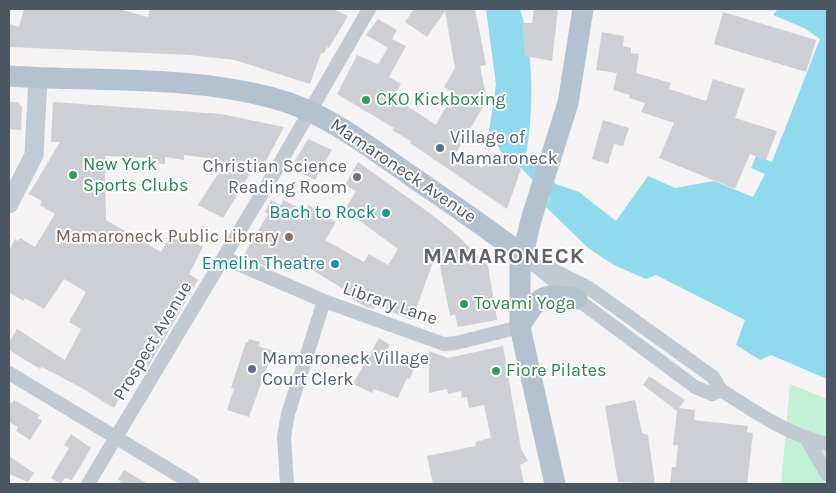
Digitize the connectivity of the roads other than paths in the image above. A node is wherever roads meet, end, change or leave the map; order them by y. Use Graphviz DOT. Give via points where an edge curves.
graph roads {
  1 [pos="369,9"];
  2 [pos="583,9"];
  3 [pos="9,76"];
  4 [pos="38,78"];
  5 [pos="309,112"];
  6 [pos="9,204"];
  7 [pos="522,255"];
  8 [pos="224,258"];
  9 [pos="577,299"];
  10 [pos="324,301"];
  11 [pos="520,327"];
  12 [pos="9,373"];
  13 [pos="721,390"];
  14 [pos="117,438"];
  15 [pos="807,440"];
  16 [pos="827,444"];
  17 [pos="827,474"];
  18 [pos="88,484"];
  19 [pos="193,484"];
  20 [pos="287,484"];
  21 [pos="555,484"];
  1 -- 5 [label="street, Prospect Avenue"];
  2 -- 7 [label="main road" via="568,103"];
  3 -- 4 [label="main road, Mamaroneck Avenue"];
  4 -- 5 [label="main road, Mamaroneck Avenue" via="193,84 274,98"];
  4 -- 6 [label="street" via="34,155"];
  5 -- 7 [label="main road, Mamaroneck Avenue" via="359,138"];
  5 -- 8 [label="street, Prospect Avenue"];
  7 -- 9 [label="street"];
  7 -- 11 [label="main road"];
  7 -- 13 [label="street" via="589,288 713,378"];
  8 -- 10 [label="street, Library Lane"];
  8 -- 14 [label="street, Prospect Avenue"];
  9 -- 11 [label="main road" via="551,295 534,303"];
  9 -- 13 [label="street" via="695,387 712,394"];
  10 -- 11 [label="street, Library Lane" via="444,344"];
  10 -- 20 [label="street" via="288,414 284,437"];
  11 -- 21 [label="main road"];
  12 -- 14 [label="street"];
  13 -- 15 [label="street"];
  14 -- 18 [label="street, Prospect Avenue"];
  14 -- 19 [label="street"];
  15 -- 16 [label="street"];
  15 -- 17 [label="street"];
}
